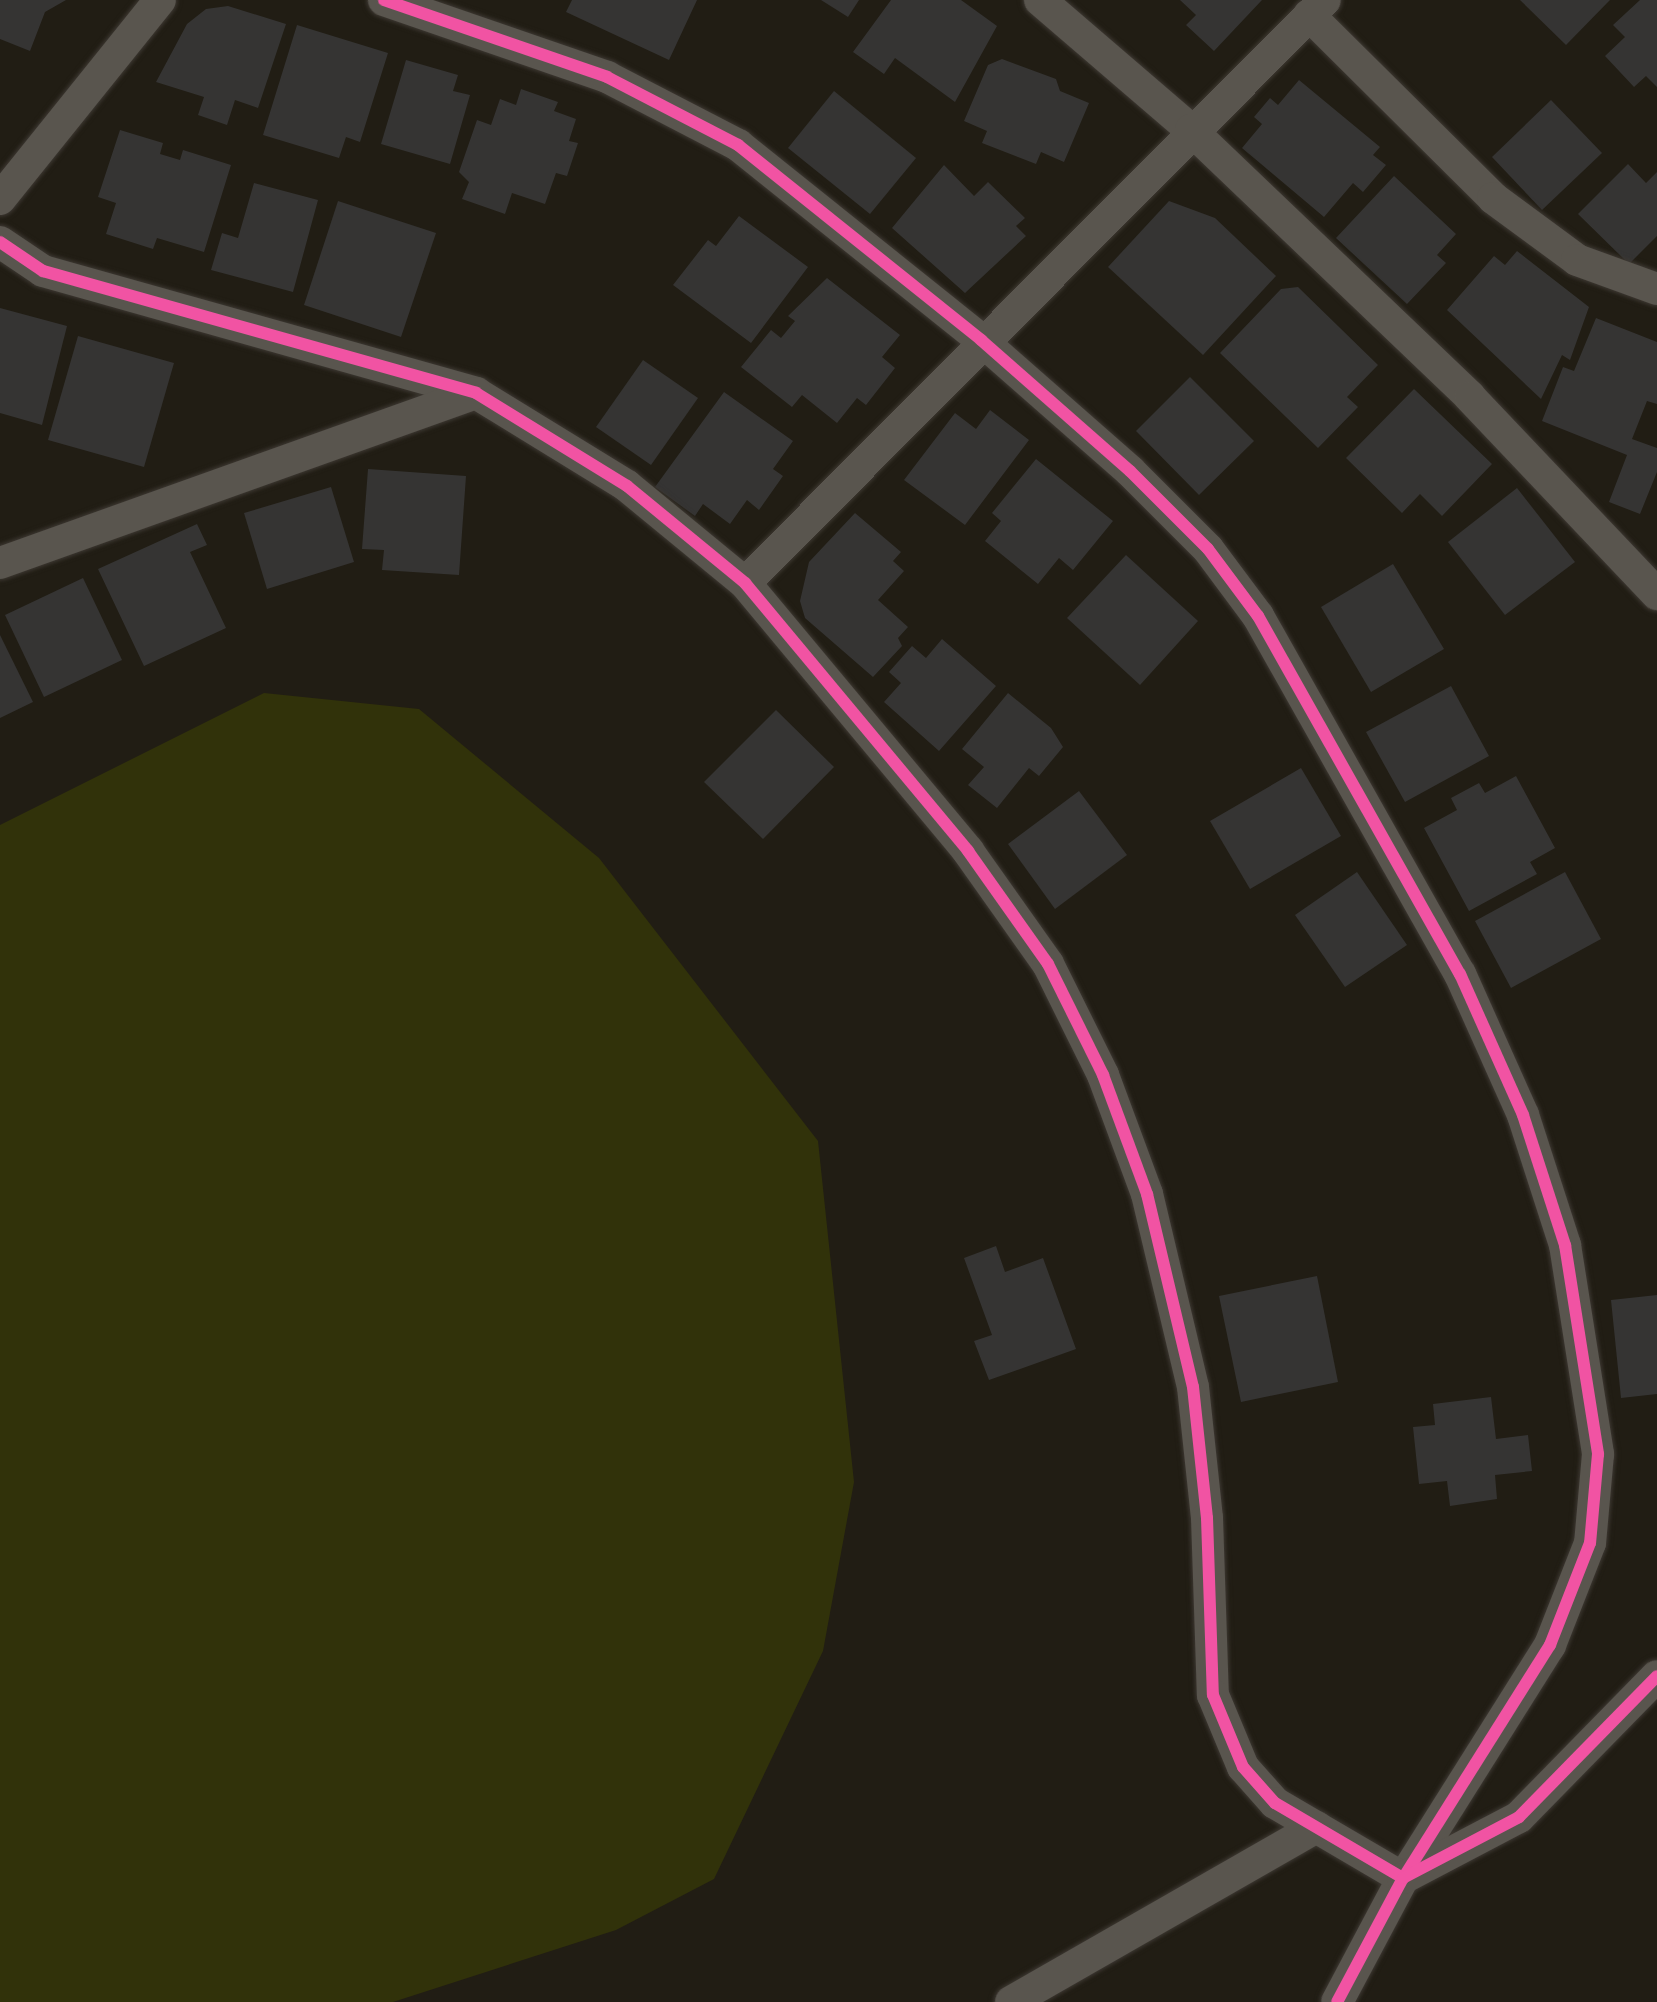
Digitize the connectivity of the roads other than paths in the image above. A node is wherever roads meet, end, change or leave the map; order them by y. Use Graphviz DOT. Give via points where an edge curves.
graph roads {
  1 [pos="160,0"];
  2 [pos="384,0"];
  3 [pos="1040,0"];
  4 [pos="1317,8"];
  5 [pos="1191,130"];
  6 [pos="0,199"];
  7 [pos="0,242"];
  8 [pos="1657,289"];
  9 [pos="981,340"];
  10 [pos="476,393"];
  11 [pos="0,563"];
  12 [pos="745,584"];
  13 [pos="1657,594"];
  14 [pos="1657,1676"];
  15 [pos="1316,1827"];
  16 [pos="1403,1878"];
  17 [pos="1012,2002"];
  18 [pos="1337,2002"];
  1 -- 6 [label="street"];
  2 -- 9 [label="street" via="606,77 738,145"];
  3 -- 5 [label="street"];
  4 -- 5 [label="street"];
  4 -- 8 [label="street" via="1493,198 1577,260"];
  5 -- 9 [label="street"];
  5 -- 13 [label="street" via="1470,397"];
  7 -- 10 [label="street" via="43,271"];
  9 -- 12 [label="street"];
  9 -- 16 [label="street" via="1130,470 1208,549 1258,616 1460,974 1523,1115 1565,1245 1598,1454 1590,1543 1550,1645"];
  10 -- 11 [label="street"];
  10 -- 12 [label="street" via="628,486"];
  12 -- 15 [label="street" via="968,851 1048,964 1103,1074 1147,1194 1193,1387 1207,1518 1212,1695 1243,1767 1275,1803"];
  14 -- 16 [label="street" via="1519,1817"];
  15 -- 16 [label="street"];
  15 -- 17 [label="street"];
  16 -- 18 [label="street"];
}
